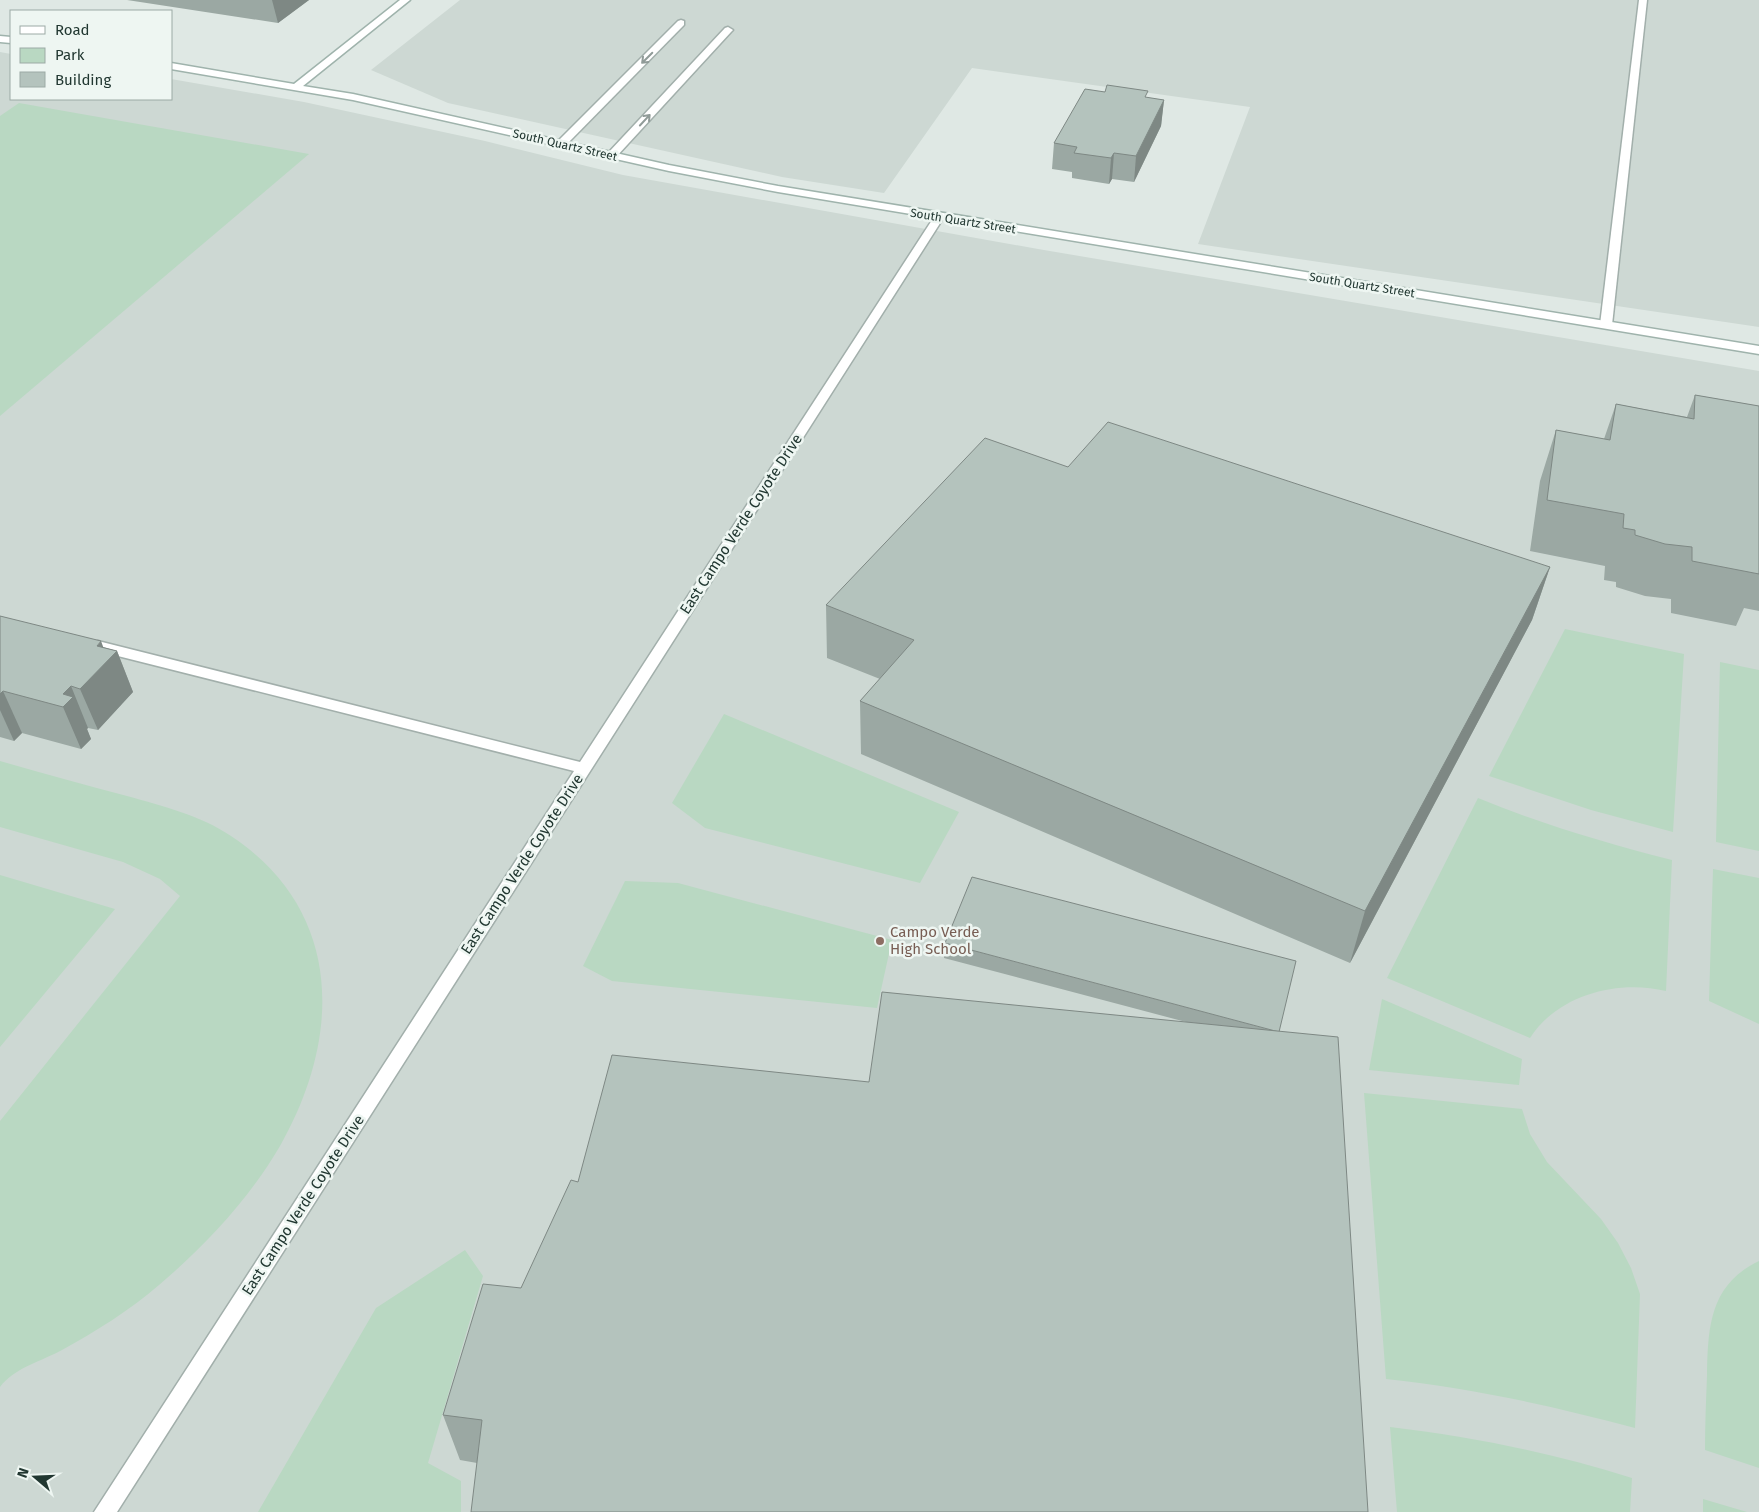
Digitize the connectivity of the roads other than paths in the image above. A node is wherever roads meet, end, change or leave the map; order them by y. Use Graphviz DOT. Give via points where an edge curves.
graph roads {
  1 [pos="406,0"];
  2 [pos="1643,0"];
  3 [pos="681,23"];
  4 [pos="728,30"];
  5 [pos="172,66"];
  6 [pos="297,86"];
  7 [pos="561,144"];
  8 [pos="612,156"];
  9 [pos="939,217"];
  10 [pos="1606,325"];
  11 [pos="1759,350"];
  12 [pos="87,643"];
  13 [pos="584,768"];
  14 [pos="105,1512"];
  1 -- 6 [label="street"];
  2 -- 10 [label="street"];
  3 -- 7 [label="street, one-way"];
  8 -- 4 [label="street, one-way"];
  5 -- 6 [label="street, South Quartz Street"];
  6 -- 7 [label="street, South Quartz Street"];
  7 -- 8 [label="street, South Quartz Street"];
  8 -- 9 [label="street, South Quartz Street"];
  9 -- 10 [label="street, South Quartz Street"];
  9 -- 13 [label="street, East Campo Verde Coyote Drive"];
  10 -- 11 [label="street, South Quartz Street"];
  12 -- 13 [label="street"];
  13 -- 14 [label="street, East Campo Verde Coyote Drive"];
}
